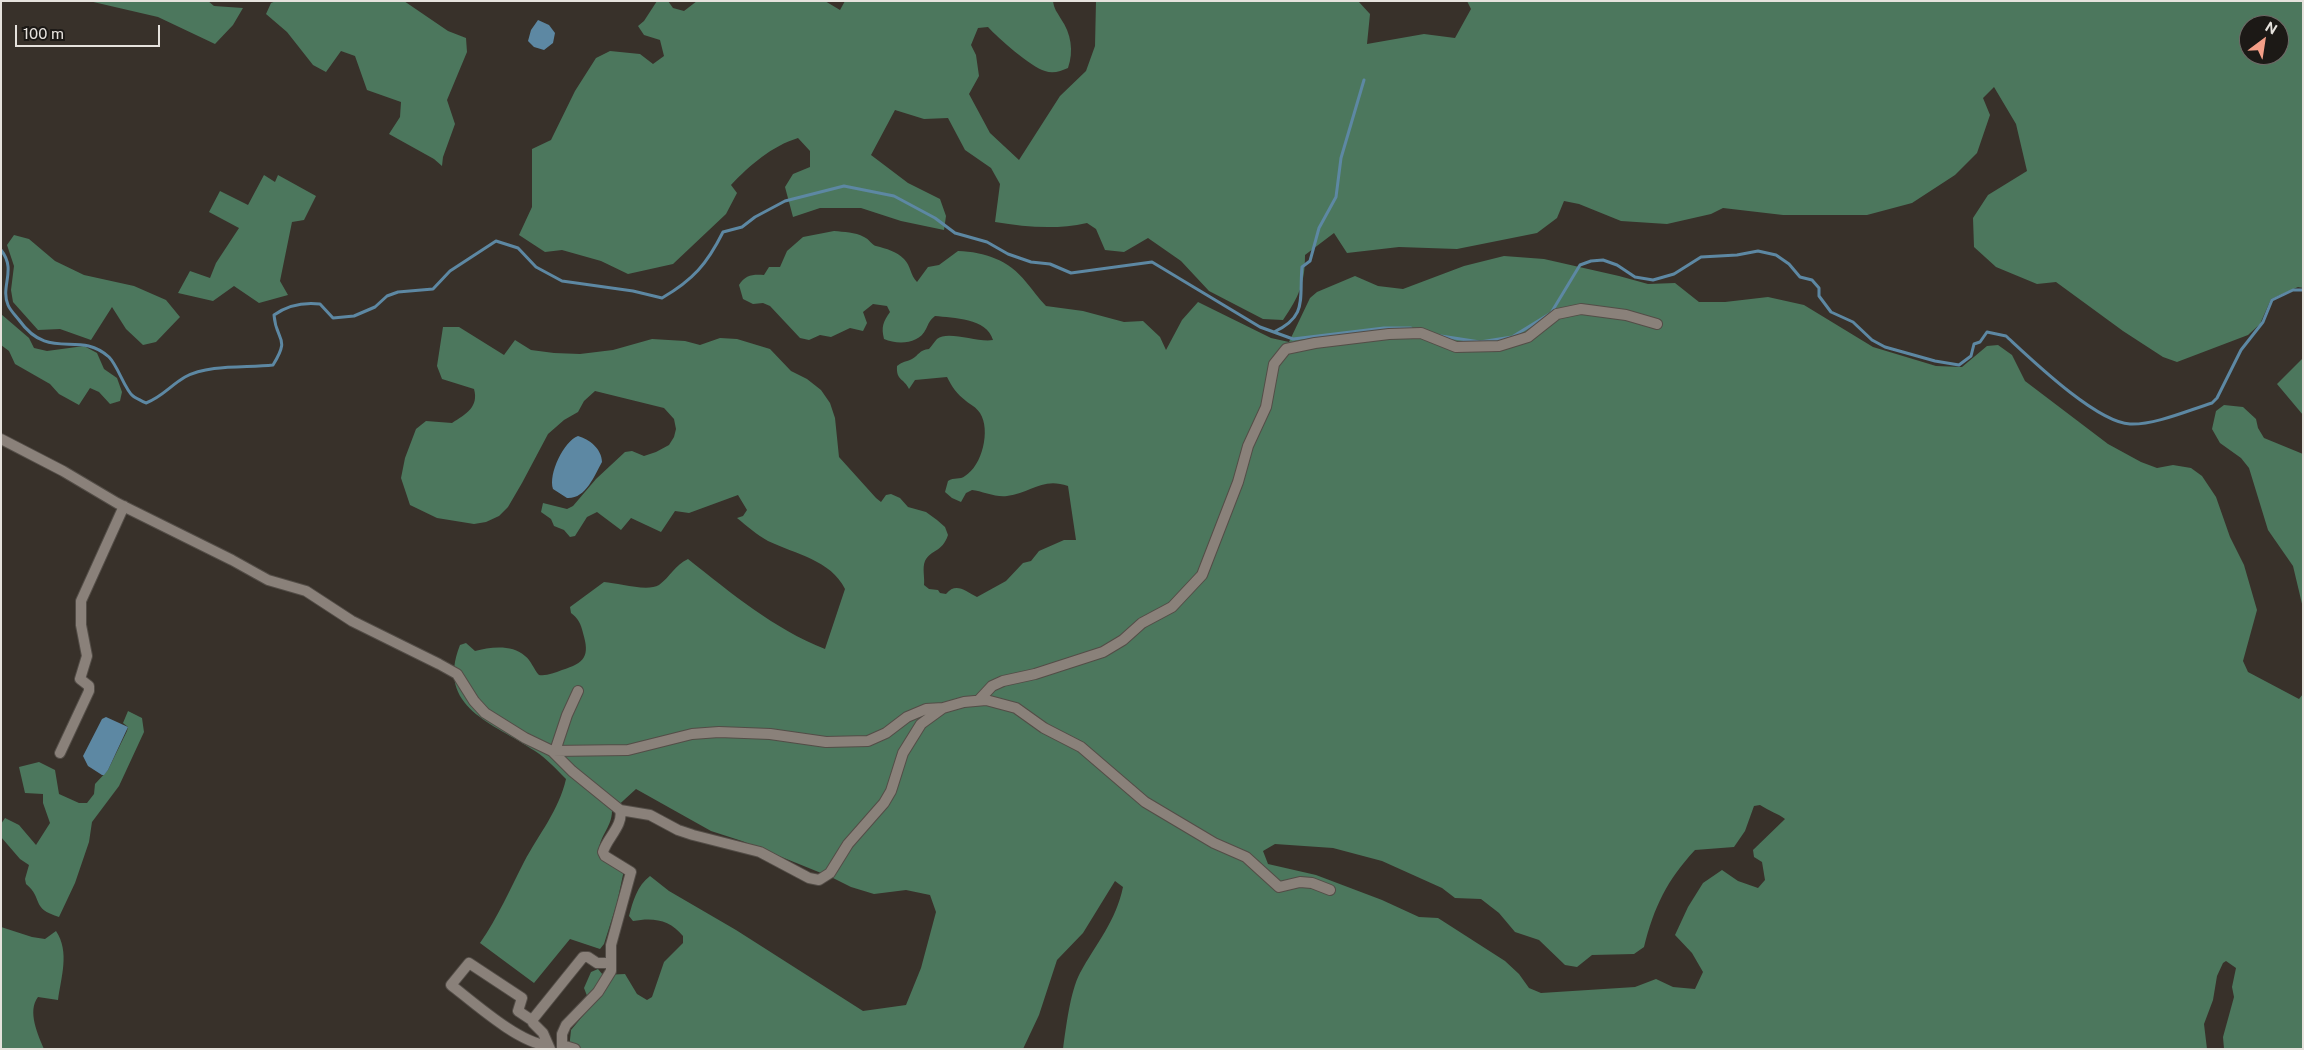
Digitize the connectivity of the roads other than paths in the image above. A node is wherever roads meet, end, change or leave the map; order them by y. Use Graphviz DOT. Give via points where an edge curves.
graph roads {
  1 [pos="1657,324"];
  2 [pos="1,439"];
  3 [pos="124,506"];
  4 [pos="578,691"];
  5 [pos="979,700"];
  6 [pos="943,708"];
  7 [pos="554,751"];
  8 [pos="60,753"];
  9 [pos="620,810"];
  10 [pos="1330,890"];
  11 [pos="611,962"];
  12 [pos="533,1021"];
  13 [pos="548,1047"];
  14 [pos="562,1047"];
  15 [pos="575,1049"];
  1 -- 5 [label="street" via="1626,315 1581,309 1557,314 1528,337 1499,346 1456,347 1421,333 1315,342 1286,349 1274,364 1266,407 1248,446 1238,482 1202,575 1172,606 1103,652 1004,681 992,686"];
  2 -- 3 [label="street"];
  3 -- 7 [label="street" via="268,580 306,591 359,624 440,664 457,674 485,713 525,738"];
  3 -- 8 [label="street" via="81,601 80,624 87,656 80,679 89,686 89,691"];
  4 -- 7 [label="street"];
  5 -- 6 [label="street"];
  5 -- 10 [label="street" via="1016,708 1044,728 1082,747 1145,802 1214,843 1246,857 1279,887 1300,882"];
  6 -- 7 [label="street" via="926,709 907,717 886,733 868,741 826,742 770,734 719,732 692,734 628,750"];
  6 -- 9 [label="street" via="921,724 910,740 884,803 848,844 830,873 819,880 760,852 678,830 650,815"];
  7 -- 9 [label="street" via="572,771"];
  9 -- 11 [label="street" via="618,825 609,836 603,852 631,872 612,939"];
  11 -- 12 [label="street" via="597,963 583,957"];
  11 -- 14 [label="street" via="606,980 566,1025"];
  12 -- 13 [label="street" via="543,1033"];
  12 -- 13 [label="street" via="518,1011 522,998 469,963 450,985 522,1038"];
  14 -- 15 [label="street"];
}
